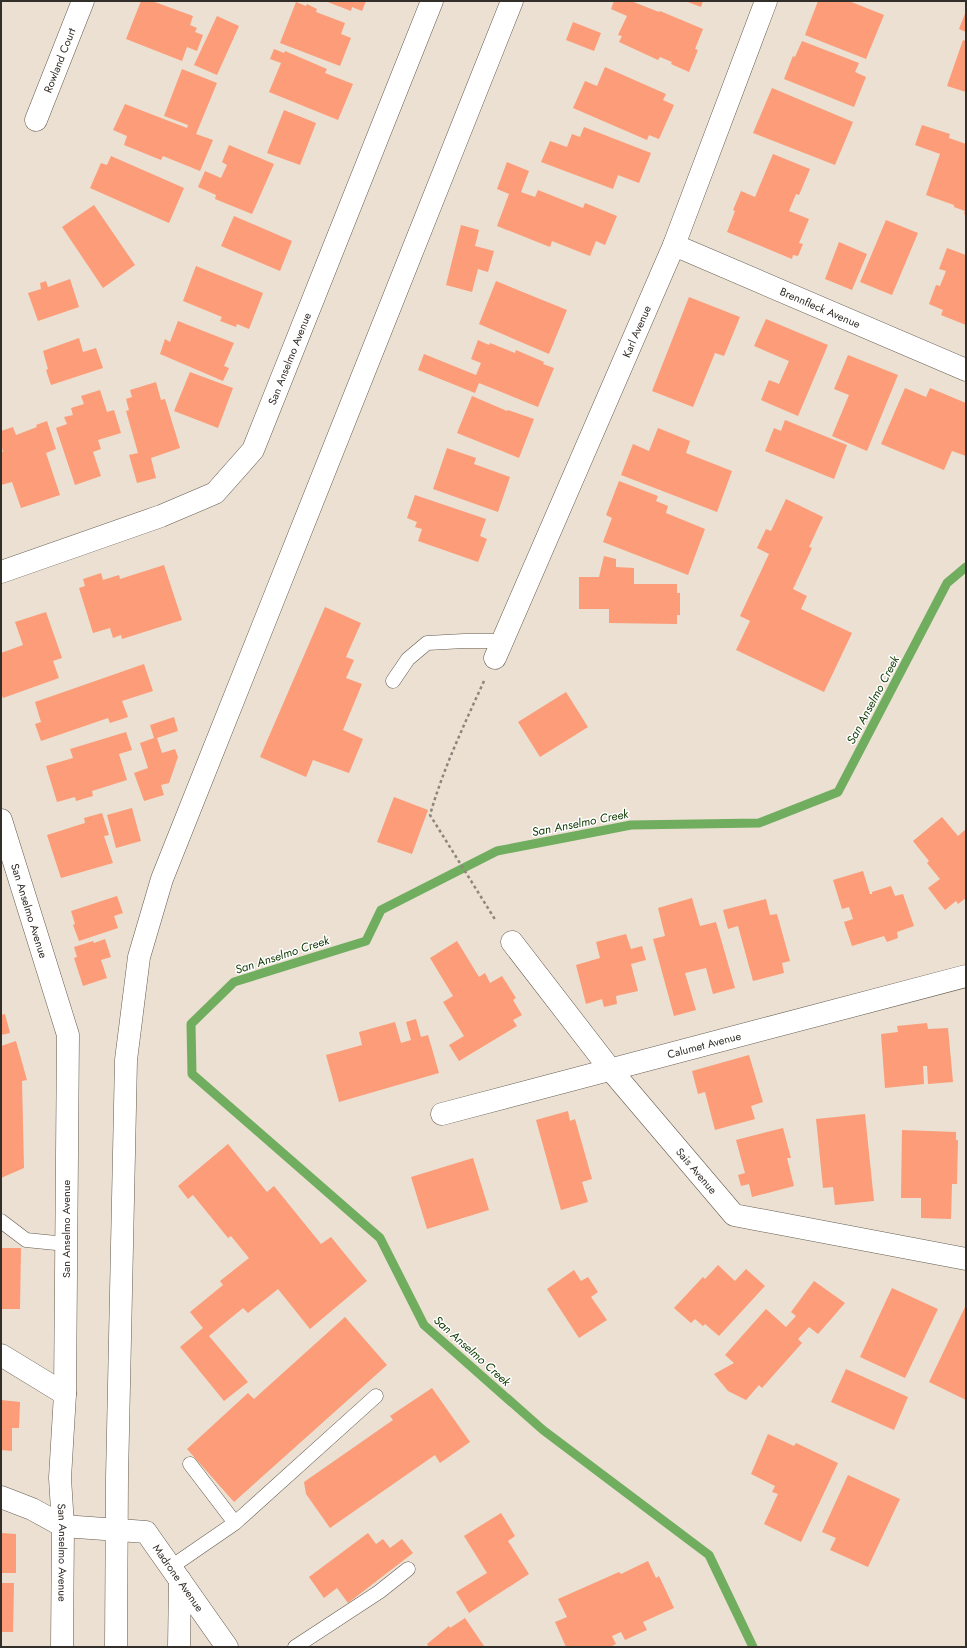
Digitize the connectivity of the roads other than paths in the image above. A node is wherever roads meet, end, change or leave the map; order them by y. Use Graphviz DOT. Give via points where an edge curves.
graph roads {
  1 [pos="83,1"];
  2 [pos="432,1"];
  3 [pos="512,1"];
  4 [pos="766,1"];
  5 [pos="36,120"];
  6 [pos="674,245"];
  7 [pos="966,370"];
  8 [pos="1,572"];
  9 [pos="499,649"];
  10 [pos="393,681"];
  11 [pos="1,820"];
  12 [pos="512,942"];
  13 [pos="966,976"];
  14 [pos="610,1069"];
  15 [pos="442,1114"];
  16 [pos="1,1221"];
  17 [pos="66,1244"];
  18 [pos="966,1259"];
  19 [pos="1,1355"];
  20 [pos="65,1394"];
  21 [pos="376,1396"];
  22 [pos="190,1464"];
  23 [pos="1,1497"];
  24 [pos="235,1523"];
  25 [pos="63,1526"];
  26 [pos="117,1530"];
  27 [pos="408,1568"];
  28 [pos="175,1573"];
  29 [pos="62,1647"];
  30 [pos="116,1647"];
  31 [pos="179,1647"];
  32 [pos="227,1647"];
  33 [pos="295,1647"];
  1 -- 5 [label="street, Rowland Court"];
  2 -- 8 [label="street, San Anselmo Avenue" via="253,450 215,493 162,516"];
  3 -- 26 [label="street" via="162,879 139,957 126,1060"];
  4 -- 6 [label="street, Karl Avenue"];
  6 -- 7 [label="street, Brennfleck Avenue"];
  6 -- 9 [label="street, Karl Avenue"];
  9 -- 10 [label="lane" via="464,641 426,643 408,660"];
  11 -- 17 [label="street, San Anselmo Avenue" via="68,1035"];
  12 -- 14 [label="street, Sais Avenue"];
  13 -- 14 [label="street, Calumet Avenue"];
  14 -- 15 [label="street, Calumet Avenue"];
  14 -- 18 [label="street, Sais Avenue" via="734,1215"];
  16 -- 17 [label="lane" via="26,1240"];
  17 -- 20 [label="street, San Anselmo Avenue"];
  19 -- 20 [label="street"];
  20 -- 25 [label="street, San Anselmo Avenue" via="60,1478"];
  21 -- 24 [label="lane"];
  22 -- 24 [label="lane"];
  23 -- 25 [label="street" via="32,1509"];
  24 -- 28 [label="lane"];
  25 -- 26 [label="street"];
  25 -- 29 [label="street, San Anselmo Avenue"];
  26 -- 28 [label="street, Madrone Avenue" via="146,1532"];
  26 -- 30 [label="street"];
  27 -- 33 [label="lane" via="379,1592"];
  28 -- 31 [label="street"];
  28 -- 32 [label="street, Madrone Avenue"];
}
